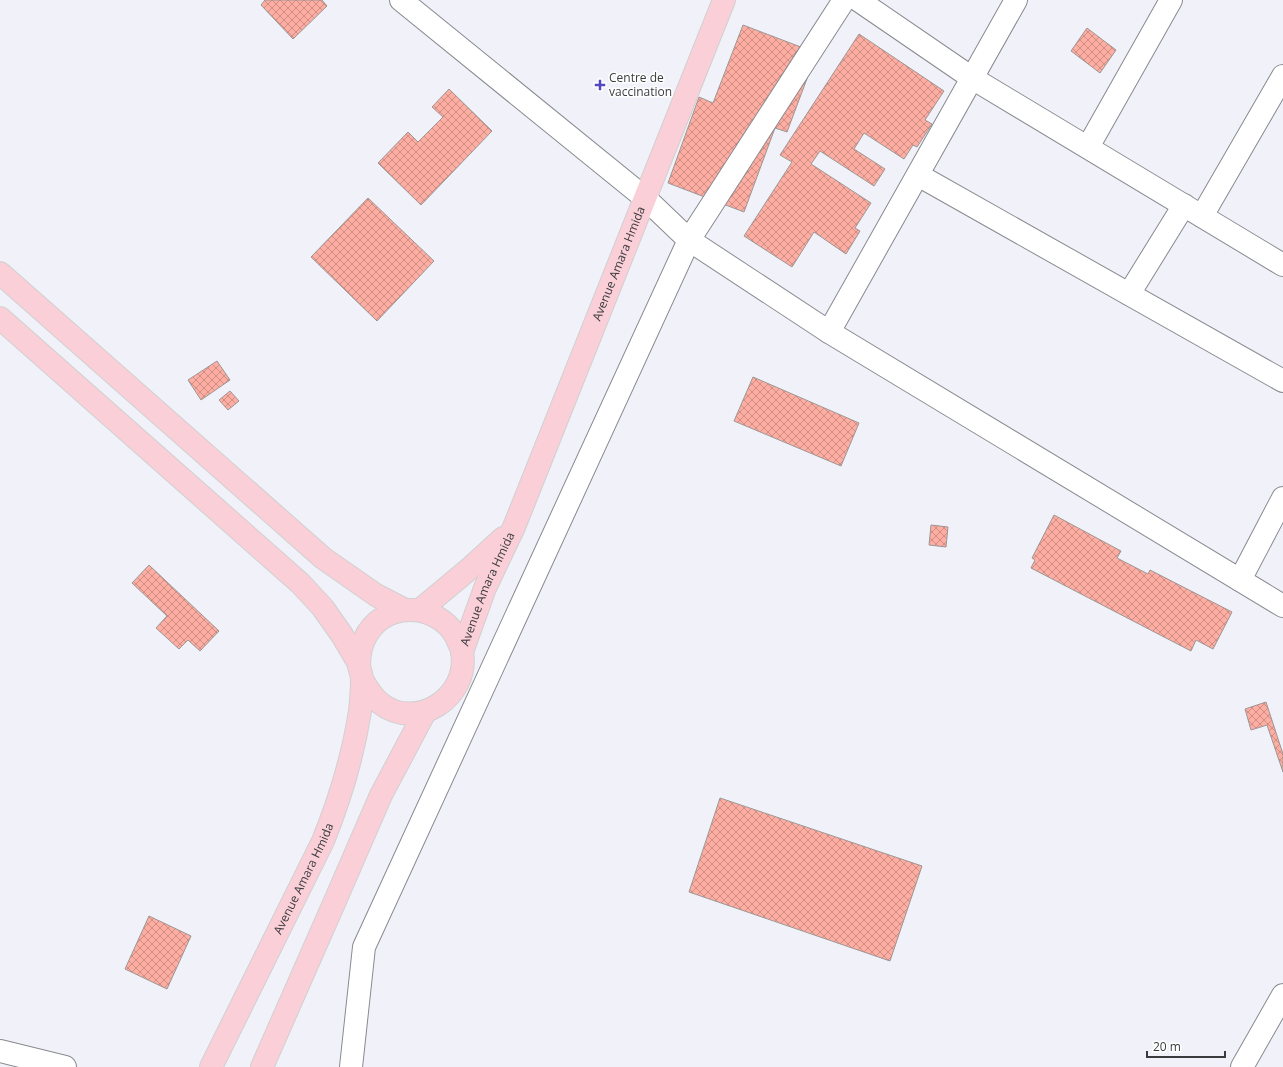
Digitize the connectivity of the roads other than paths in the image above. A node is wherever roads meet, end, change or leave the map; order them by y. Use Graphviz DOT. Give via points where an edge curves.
graph roads {
  1 [pos="724,0"];
  2 [pos="844,0"];
  3 [pos="858,0"];
  4 [pos="1016,0"];
  5 [pos="1171,0"];
  6 [pos="411,4"];
  7 [pos="1283,76"];
  8 [pos="972,78"];
  9 [pos="1088,147"];
  10 [pos="918,175"];
  11 [pos="645,198"];
  12 [pos="1184,205"];
  13 [pos="1202,216"];
  14 [pos="689,240"];
  15 [pos="1283,265"];
  16 [pos="0,273"];
  17 [pos="1129,294"];
  18 [pos="0,318"];
  19 [pos="829,332"];
  20 [pos="1283,381"];
  21 [pos="1280,510"];
  22 [pos="514,527"];
  23 [pos="1240,580"];
  24 [pos="1283,606"];
  25 [pos="412,610"];
  26 [pos="462,652"];
  27 [pos="360,671"];
  28 [pos="461,674"];
  29 [pos="487,682"];
  30 [pos="425,712"];
  31 [pos="1283,995"];
  32 [pos="0,1051"];
  33 [pos="65,1067"];
  34 [pos="211,1067"];
  35 [pos="262,1067"];
  36 [pos="351,1067"];
  37 [pos="1242,1067"];
  1 -- 11 [label="main road, Avenue Amara Hmida"];
  2 -- 14 [label="street"];
  3 -- 8 [label="street"];
  4 -- 8 [label="street"];
  5 -- 9 [label="street"];
  6 -- 11 [label="street"];
  7 -- 13 [label="street"];
  8 -- 9 [label="street"];
  8 -- 10 [label="street"];
  9 -- 12 [label="street"];
  10 -- 17 [label="street"];
  10 -- 19 [label="street"];
  11 -- 14 [label="street"];
  11 -- 22 [label="main road, Avenue Amara Hmida"];
  12 -- 13 [label="street"];
  12 -- 17 [label="street"];
  13 -- 15 [label="street"];
  14 -- 19 [label="street"];
  14 -- 29 [label="street"];
  16 -- 25 [label="main road" via="323,558 376,595"];
  17 -- 20 [label="street"];
  18 -- 27 [label="main road" via="301,584 323,608 338,630"];
  19 -- 23 [label="street"];
  21 -- 23 [label="street"];
  22 -- 25 [label="main road, Avenue Amara Hmida" via="468,570"];
  22 -- 26 [label="main road, Avenue Amara Hmida" via="485,588"];
  23 -- 24 [label="street"];
  25 -- 26 [label="main road" via="435,615 447,624 457,637"];
  25 -- 27 [label="main road" via="390,614 377,622 367,634 361,648"];
  26 -- 28 [label="main road"];
  27 -- 30 [label="main road" via="370,693 380,703 394,711"];
  27 -- 34 [label="main road, Avenue Amara Hmida" via="360,710 356,732 343,788 334,813 323,841"];
  28 -- 29 [label="street"];
  28 -- 30 [label="main road" via="450,695 439,705"];
  29 -- 36 [label="street" via="364,947"];
  30 -- 35 [label="main road" via="380,795"];
  31 -- 37 [label="street"];
  32 -- 33 [label="street"];
}
